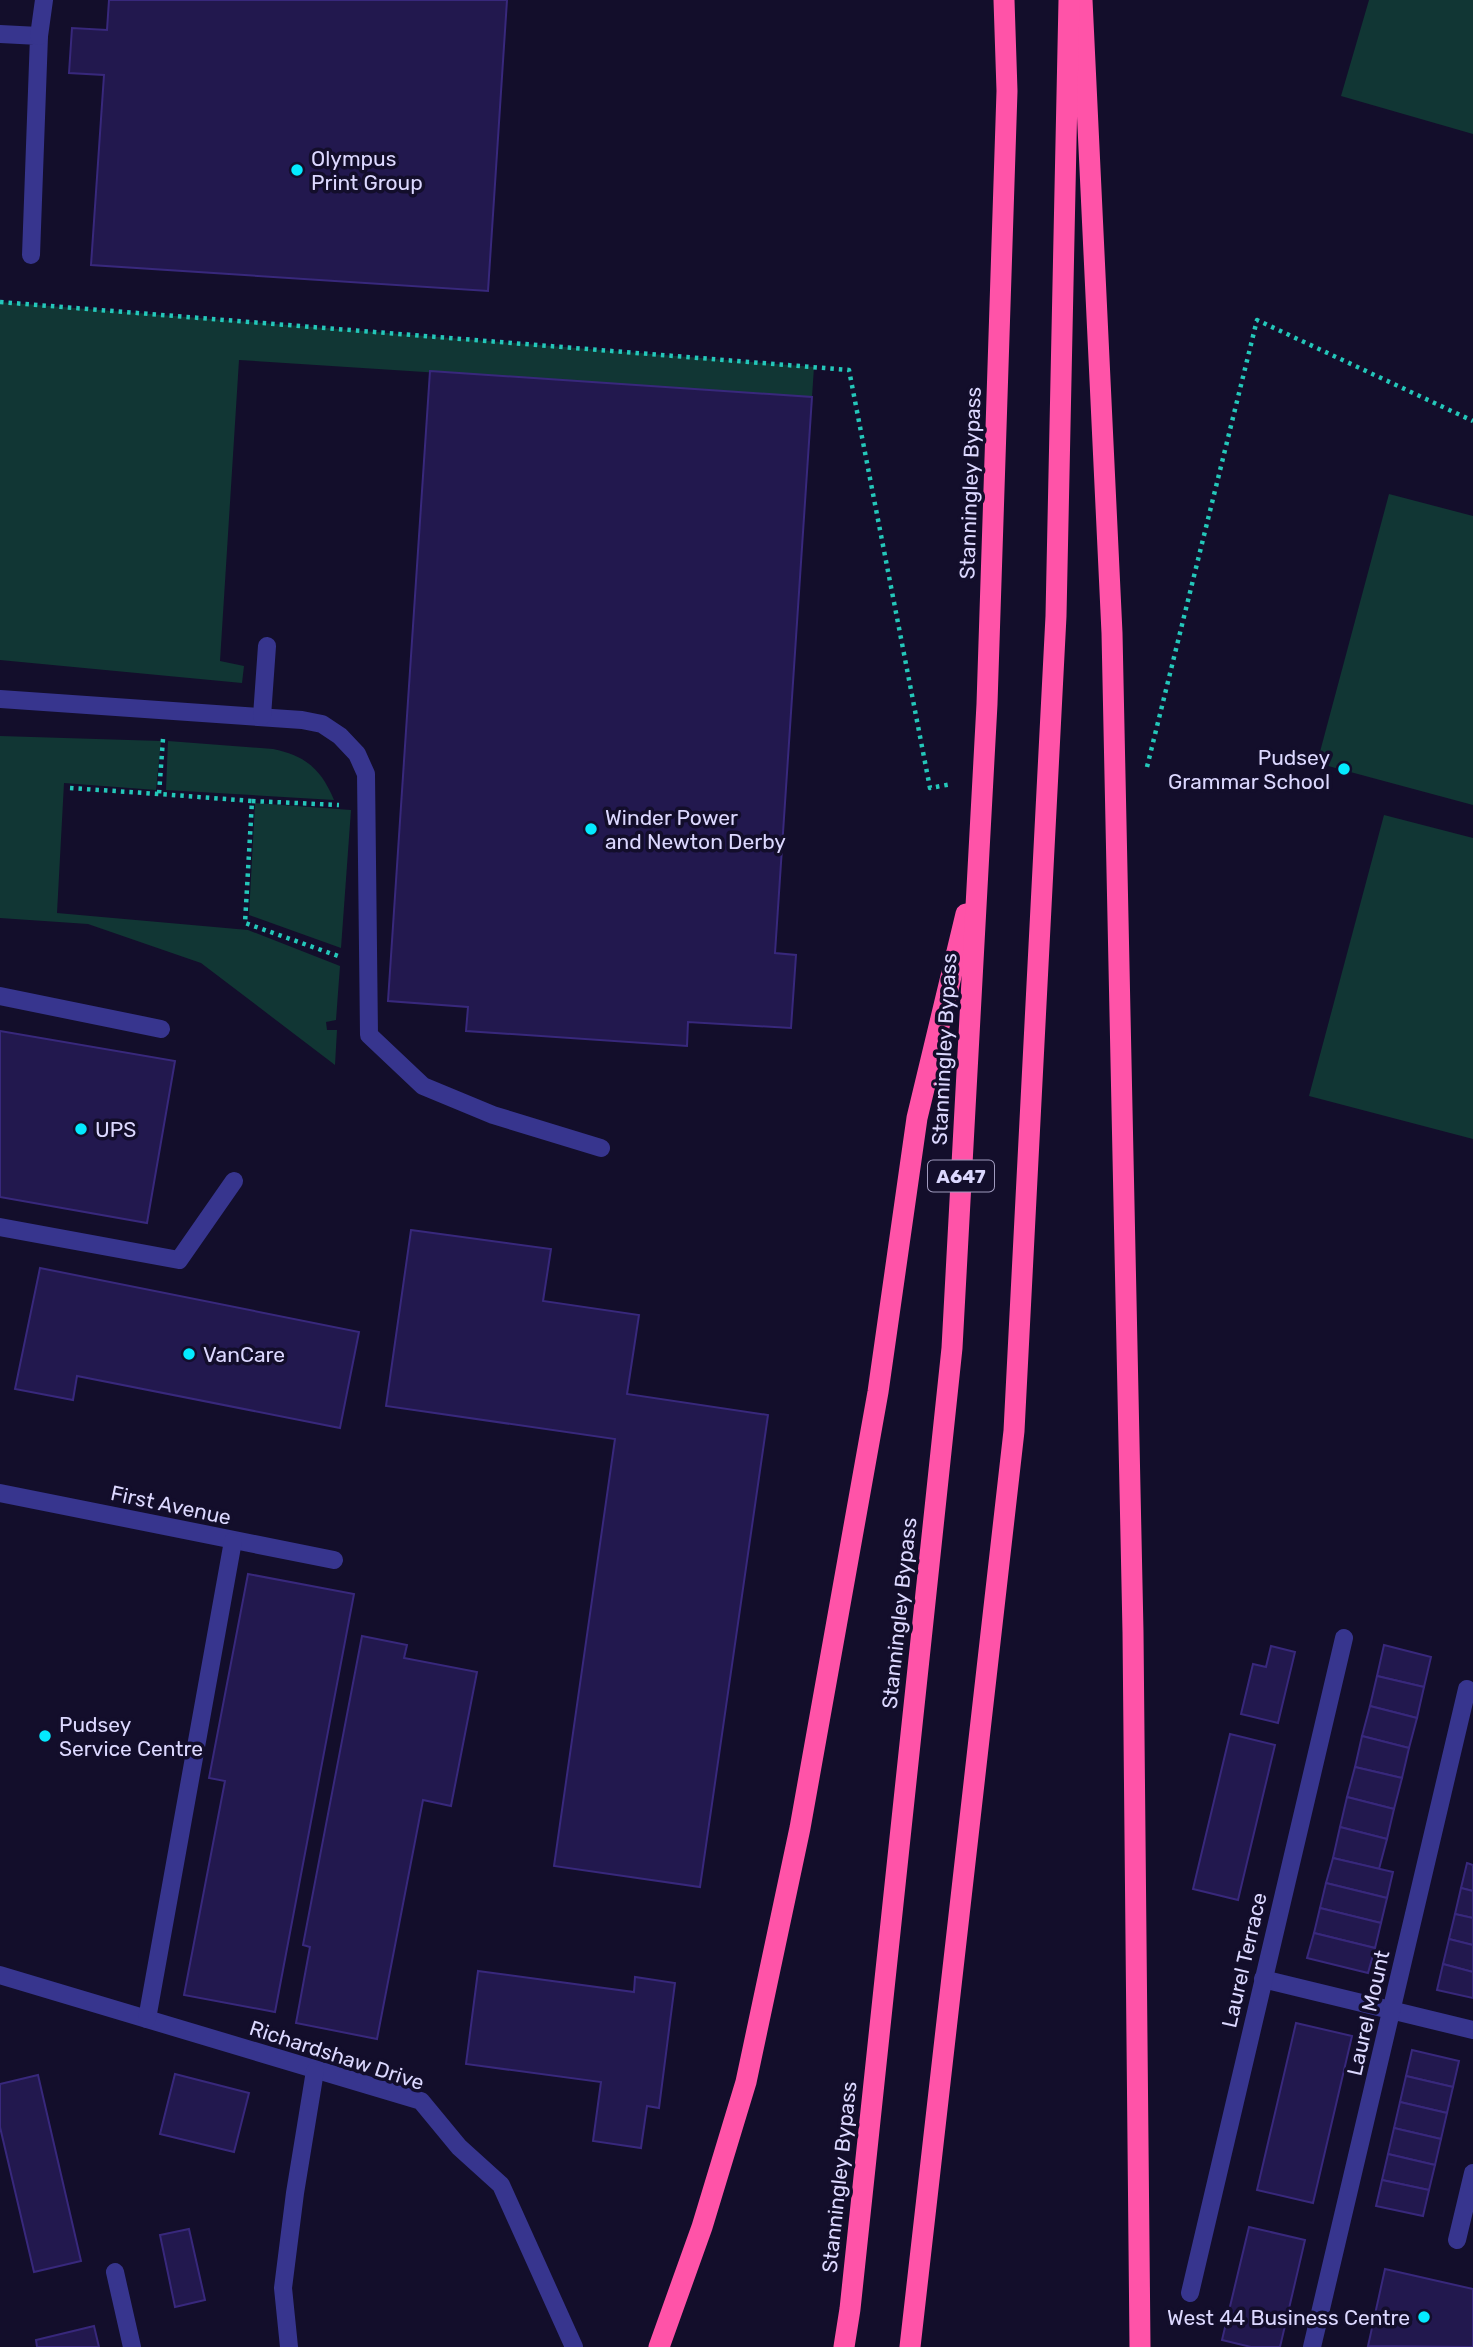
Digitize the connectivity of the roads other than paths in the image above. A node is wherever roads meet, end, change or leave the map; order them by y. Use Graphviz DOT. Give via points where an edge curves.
graph roads {
  1 [pos="44,0"];
  2 [pos="1004,0"];
  3 [pos="1069,0"];
  4 [pos="1083,0"];
  5 [pos="0,34"];
  6 [pos="39,36"];
  7 [pos="31,255"];
  8 [pos="267,646"];
  9 [pos="0,699"];
  10 [pos="262,716"];
  11 [pos="979,859"];
  12 [pos="0,996"];
  13 [pos="161,1029"];
  14 [pos="601,1147"];
  15 [pos="234,1181"];
  16 [pos="0,1227"];
  17 [pos="0,1493"];
  18 [pos="233,1541"];
  19 [pos="334,1560"];
  20 [pos="1344,1638"];
  21 [pos="1467,1689"];
  22 [pos="0,1975"];
  23 [pos="1263,1979"];
  24 [pos="1392,2010"];
  25 [pos="147,2019"];
  26 [pos="1473,2030"];
  27 [pos="316,2071"];
  28 [pos="1473,2173"];
  29 [pos="1457,2239"];
  30 [pos="115,2272"];
  31 [pos="1190,2293"];
  32 [pos="132,2347"];
  33 [pos="289,2347"];
  34 [pos="574,2347"];
  35 [pos="659,2347"];
  36 [pos="844,2347"];
  37 [pos="910,2347"];
  38 [pos="1140,2347"];
  39 [pos="1312,2347"];
  1 -- 6 [label="street"];
  2 -- 11 [label="highway, Stanningley Bypass / A647" via="1007,91"];
  3 -- 37 [label="highway" via="1056,616 1014,1431"];
  4 -- 38 [label="highway" via="1112,633 1133,1632"];
  5 -- 6 [label="street"];
  6 -- 7 [label="street"];
  8 -- 10 [label="street"];
  9 -- 10 [label="street"];
  10 -- 14 [label="street" via="322,724 357,754 366,774 369,1035 423,1086 493,1115"];
  11 -- 35 [label="highway" via="917,1118 868,1446 800,1828 747,2082"];
  11 -- 36 [label="highway, Stanningley Bypass / A647" via="952,1348"];
  12 -- 13 [label="street"];
  15 -- 16 [label="street" via="178,1260"];
  17 -- 18 [label="street, First Avenue"];
  18 -- 19 [label="street, First Avenue"];
  18 -- 25 [label="street"];
  20 -- 23 [label="street, Laurel Terrace"];
  21 -- 24 [label="street, Laurel Mount"];
  22 -- 25 [label="street, Richardshaw Drive"];
  23 -- 24 [label="street"];
  23 -- 31 [label="street, Laurel Terrace"];
  24 -- 26 [label="street"];
  24 -- 39 [label="street, Laurel Mount"];
  25 -- 27 [label="street, Richardshaw Drive"];
  27 -- 33 [label="street" via="283,2288"];
  27 -- 34 [label="street, Richardshaw Drive" via="421,2101 459,2147 501,2185"];
  28 -- 29 [label="street"];
  30 -- 32 [label="street"];
}
